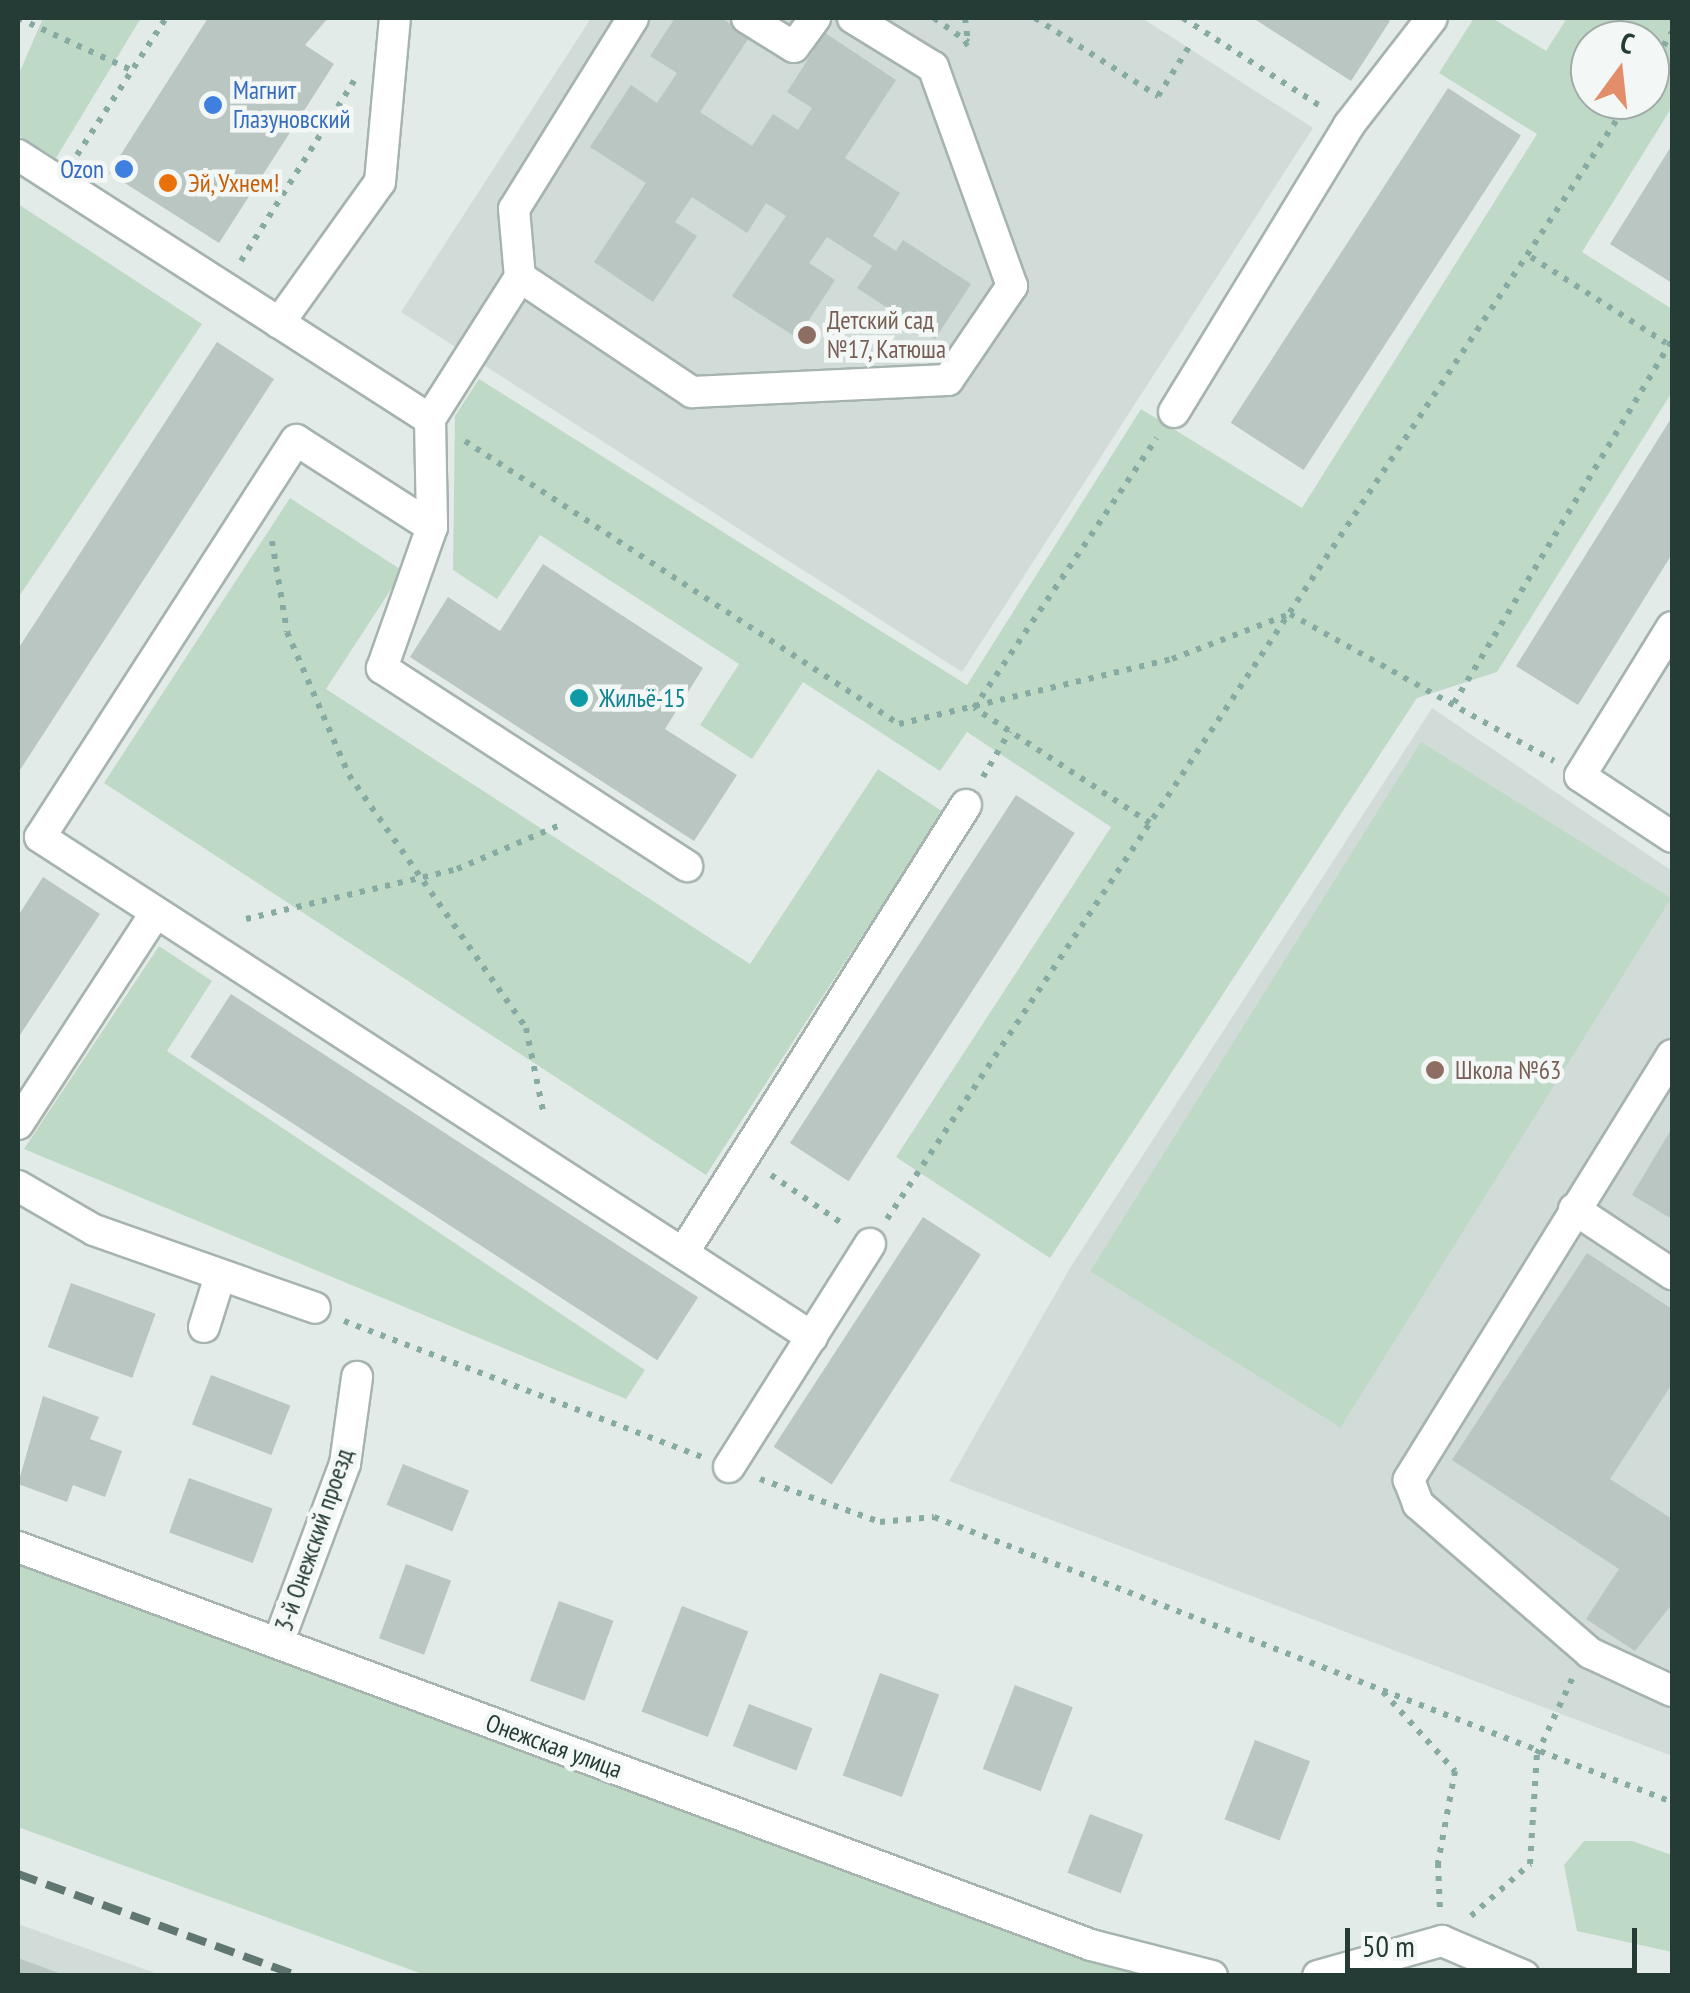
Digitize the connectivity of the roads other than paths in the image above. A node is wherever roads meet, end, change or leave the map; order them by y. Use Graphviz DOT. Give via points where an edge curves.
graph roads {
  1 [pos="395,18"];
  2 [pos="633,18"];
  3 [pos="747,18"];
  4 [pos="815,18"];
  5 [pos="852,18"];
  6 [pos="1432,18"];
  7 [pos="18,155"];
  8 [pos="520,277"];
  9 [pos="279,322"];
  10 [pos="1174,412"];
  11 [pos="430,419"];
  12 [pos="432,527"];
  13 [pos="1672,628"];
  14 [pos="966,805"];
  15 [pos="1672,837"];
  16 [pos="687,866"];
  17 [pos="154,915"];
  18 [pos="1672,1055"];
  19 [pos="18,1124"];
  20 [pos="18,1186"];
  21 [pos="1574,1209"];
  22 [pos="870,1244"];
  23 [pos="683,1253"];
  24 [pos="1672,1274"];
  25 [pos="220,1276"];
  26 [pos="315,1308"];
  27 [pos="204,1327"];
  28 [pos="812,1337"];
  29 [pos="357,1377"];
  30 [pos="729,1467"];
  31 [pos="18,1547"];
  32 [pos="278,1643"];
  33 [pos="1672,1691"];
  34 [pos="1212,1976"];
  35 [pos="1318,1976"];
  36 [pos="1524,1976"];
  1 -- 9 [label="street" via="380,182"];
  2 -- 8 [label="street" via="514,209"];
  3 -- 4 [label="street" via="794,47"];
  5 -- 8 [label="street" via="933,67 1012,286 948,380 692,392"];
  6 -- 10 [label="street" via="1349,125"];
  7 -- 9 [label="street"];
  8 -- 11 [label="street"];
  9 -- 11 [label="street"];
  11 -- 12 [label="street"];
  12 -- 16 [label="street" via="382,668"];
  12 -- 17 [label="street" via="296,440 40,837"];
  13 -- 15 [label="street" via="1580,776"];
  14 -- 23 [label="street"];
  17 -- 19 [label="street"];
  17 -- 23 [label="street"];
  18 -- 21 [label="street"];
  20 -- 25 [label="street" via="94,1230"];
  21 -- 24 [label="street"];
  21 -- 33 [label="street" via="1409,1480 1418,1504 1590,1653"];
  22 -- 28 [label="street"];
  23 -- 28 [label="street"];
  25 -- 26 [label="street"];
  25 -- 27 [label="street"];
  28 -- 30 [label="street"];
  29 -- 32 [label="street, 3-й Онежский проезд" via="345,1464"];
  31 -- 32 [label="street, Онежская улица"];
  32 -- 34 [label="street, Онежская улица" via="1091,1945"];
  35 -- 36 [label="street" via="1442,1941"];
}
